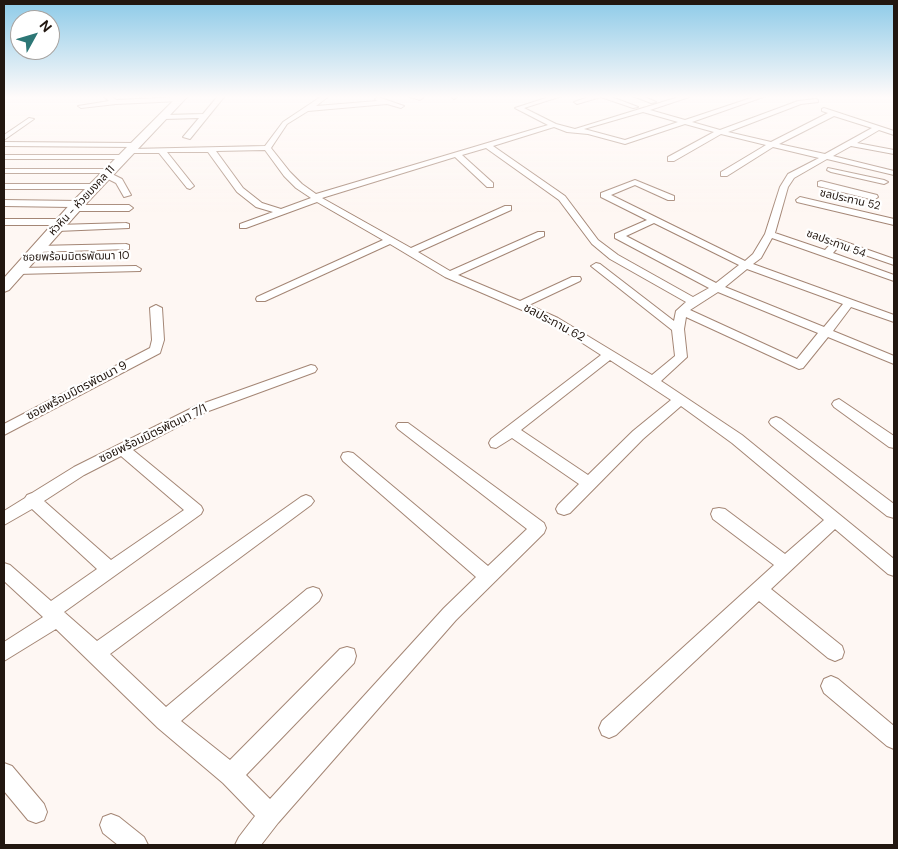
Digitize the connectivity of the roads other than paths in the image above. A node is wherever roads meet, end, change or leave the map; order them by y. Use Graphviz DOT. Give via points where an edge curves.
graph roads {
  1 [pos="145,136"];
  2 [pos="189,136"];
  3 [pos="276,136"];
  4 [pos="518,136"];
  5 [pos="599,136"];
  6 [pos="644,136"];
  7 [pos="713,136"];
  8 [pos="734,136"];
  9 [pos="789,136"];
  10 [pos="865,136"];
  11 [pos="187,138"];
  12 [pos="4,144"];
  13 [pos="852,144"];
  14 [pos="487,145"];
  15 [pos="771,145"];
  16 [pos="267,148"];
  17 [pos="210,149"];
  18 [pos="162,150"];
  19 [pos="130,151"];
  20 [pos="894,152"];
  21 [pos="456,154"];
  22 [pos="4,157"];
  23 [pos="826,158"];
  24 [pos="671,159"];
  25 [pos="831,170"];
  26 [pos="4,171"];
  27 [pos="108,173"];
  28 [pos="894,173"];
  29 [pos="724,174"];
  30 [pos="884,182"];
  31 [pos="821,184"];
  32 [pos="490,185"];
  33 [pos="190,186"];
  34 [pos="4,187"];
  35 [pos="94,187"];
  36 [pos="126,196"];
  37 [pos="874,197"];
  38 [pos="316,198"];
  39 [pos="671,198"];
  40 [pos="800,200"];
  41 [pos="4,203"];
  42 [pos="76,206"];
  43 [pos="129,208"];
  44 [pos="508,208"];
  45 [pos="282,212"];
  46 [pos="865,216"];
  47 [pos="654,220"];
  48 [pos="4,222"];
  49 [pos="894,222"];
  50 [pos="59,225"];
  51 [pos="126,226"];
  52 [pos="243,226"];
  53 [pos="540,234"];
  54 [pos="770,234"];
  55 [pos="391,240"];
  56 [pos="126,247"];
  57 [pos="37,249"];
  58 [pos="411,252"];
  59 [pos="827,254"];
  60 [pos="894,262"];
  61 [pos="596,266"];
  62 [pos="748,266"];
  63 [pos="136,268"];
  64 [pos="17,271"];
  65 [pos="449,276"];
  66 [pos="894,278"];
  67 [pos="576,279"];
  68 [pos="4,287"];
  69 [pos="717,288"];
  70 [pos="260,299"];
  71 [pos="693,302"];
  72 [pos="850,302"];
  73 [pos="521,305"];
  74 [pos="156,308"];
  75 [pos="682,311"];
  76 [pos="894,319"];
  77 [pos="678,329"];
  78 [pos="826,332"];
  79 [pos="610,354"];
  80 [pos="894,360"];
  81 [pos="311,369"];
  82 [pos="653,381"];
  83 [pos="681,399"];
  84 [pos="838,404"];
  85 [pos="776,422"];
  86 [pos="403,426"];
  87 [pos="4,430"];
  88 [pos="512,432"];
  89 [pos="496,443"];
  90 [pos="894,443"];
  91 [pos="122,449"];
  92 [pos="348,457"];
  93 [pos="590,484"];
  94 [pos="32,499"];
  95 [pos="306,501"];
  96 [pos="564,509"];
  97 [pos="894,511"];
  98 [pos="719,514"];
  99 [pos="4,519"];
  100 [pos="834,520"];
  101 [pos="787,564"];
  102 [pos="894,569"];
  103 [pos="110,570"];
  104 [pos="4,571"];
  105 [pos="488,577"];
  106 [pos="759,590"];
  107 [pos="313,595"];
  108 [pos="55,615"];
  109 [pos="4,652"];
  110 [pos="834,652"];
  111 [pos="96,653"];
  112 [pos="347,656"];
  113 [pos="831,686"];
  114 [pos="164,721"];
  115 [pos="609,728"];
  116 [pos="894,739"];
  117 [pos="4,774"];
  118 [pos="231,775"];
  119 [pos="36,812"];
  120 [pos="270,815"];
  121 [pos="111,825"];
  122 [pos="136,845"];
  123 [pos="247,845"];
  1 -- 19 [label="street, หัวหิน - ห้วยมงคล 11"];
  2 -- 11 [label="street"];
  3 -- 16 [label="street"];
  4 -- 14 [label="street"];
  5 -- 6 [label="street" via="626,142"];
  7 -- 24 [label="street"];
  8 -- 15 [label="street"];
  9 -- 15 [label="street"];
  10 -- 13 [label="street"];
  12 -- 19 [label="street"];
  13 -- 20 [label="street"];
  13 -- 23 [label="street"];
  14 -- 21 [label="street"];
  14 -- 71 [label="street" via="562,198 595,242 614,257"];
  15 -- 23 [label="street"];
  15 -- 29 [label="street"];
  16 -- 17 [label="street"];
  16 -- 38 [label="street, ชลประทาน 62" via="287,174"];
  17 -- 18 [label="street"];
  17 -- 45 [label="street" via="240,190 258,206"];
  18 -- 19 [label="street"];
  18 -- 33 [label="street"];
  19 -- 22 [label="street"];
  19 -- 27 [label="street, หัวหิน - ห้วยมงคล 11"];
  21 -- 32 [label="street"];
  21 -- 38 [label="street"];
  23 -- 28 [label="street"];
  23 -- 54 [label="street" via="791,176 784,187"];
  25 -- 30 [label="street"];
  26 -- 27 [label="street"];
  27 -- 35 [label="street, หัวหิน - ห้วยมงคล 11"];
  27 -- 36 [label="street" via="119,181"];
  28 -- 30 [label="street"];
  30 -- 37 [label="street"];
  31 -- 37 [label="street"];
  34 -- 35 [label="street"];
  35 -- 42 [label="street, หัวหิน - ห้วยมงคล 11"];
  37 -- 46 [label="street"];
  38 -- 45 [label="street"];
  38 -- 55 [label="street, ชลประทาน 62"];
  39 -- 47 [label="street" via="635,182 604,195"];
  40 -- 46 [label="street, ชลประทาน 52"];
  41 -- 42 [label="street"];
  42 -- 43 [label="street"];
  42 -- 50 [label="street, หัวหิน - ห้วยมงคล 11"];
  44 -- 58 [label="street"];
  45 -- 52 [label="street"];
  46 -- 49 [label="street, ชลประทาน 52"];
  47 -- 62 [label="street"];
  47 -- 69 [label="street" via="618,236"];
  48 -- 50 [label="street"];
  50 -- 51 [label="street"];
  50 -- 57 [label="street, หัวหิน - ห้วยมงคล 11"];
  53 -- 65 [label="street"];
  54 -- 59 [label="street, ชลประทาน 54"];
  54 -- 62 [label="street"];
  55 -- 58 [label="street, ชลประทาน 62"];
  55 -- 70 [label="street"];
  56 -- 57 [label="street"];
  57 -- 64 [label="street, หัวหิน - ห้วยมงคล 11"];
  58 -- 65 [label="street, ชลประทาน 62"];
  59 -- 60 [label="street" via="837,242"];
  59 -- 66 [label="street, ชลประทาน 54"];
  61 -- 77 [label="street"];
  62 -- 69 [label="street"];
  62 -- 72 [label="street"];
  63 -- 64 [label="street, ซอยพร้อมมิตรพัฒนา 10"];
  64 -- 68 [label="street, หัวหิน - ห้วยมงคล 11"];
  65 -- 73 [label="street, ชลประทาน 62"];
  67 -- 73 [label="street"];
  69 -- 71 [label="street"];
  69 -- 78 [label="street"];
  71 -- 75 [label="street"];
  72 -- 76 [label="street"];
  72 -- 78 [label="street"];
  73 -- 79 [label="street, ชลประทาน 62" via="554,320"];
  74 -- 87 [label="street, ซอยพร้อมมิตรพัฒนา 9" via="158,346 151,353"];
  75 -- 77 [label="street"];
  75 -- 78 [label="street" via="799,365"];
  77 -- 82 [label="street" via="681,357"];
  78 -- 80 [label="street"];
  79 -- 82 [label="street, ชลประทาน 62"];
  79 -- 88 [label="street"];
  81 -- 91 [label="street, ซอยพร้อมมิตรพัฒนา 7/1" via="201,409"];
  82 -- 83 [label="street, ชลประทาน 62"];
  83 -- 93 [label="street"];
  83 -- 100 [label="street, ชลประทาน 62" via="737,439"];
  84 -- 90 [label="street"];
  85 -- 97 [label="street"];
  86 -- 105 [label="street" via="538,528"];
  88 -- 89 [label="street"];
  88 -- 93 [label="street"];
  91 -- 94 [label="street, ซอยพร้อมมิตรพัฒนา 7/1"];
  91 -- 103 [label="street" via="195,510"];
  92 -- 105 [label="street"];
  93 -- 96 [label="street"];
  94 -- 99 [label="street, ซอยพร้อมมิตรพัฒนา 7/1"];
  94 -- 103 [label="street"];
  95 -- 111 [label="street"];
  98 -- 101 [label="street"];
  100 -- 101 [label="street"];
  100 -- 102 [label="street, ชลประทาน 62"];
  101 -- 106 [label="street"];
  103 -- 108 [label="street"];
  104 -- 108 [label="street"];
  105 -- 120 [label="street" via="443,622"];
  106 -- 110 [label="street"];
  106 -- 115 [label="street"];
  107 -- 114 [label="street"];
  108 -- 109 [label="street"];
  108 -- 111 [label="street"];
  111 -- 114 [label="street"];
  112 -- 118 [label="street"];
  113 -- 116 [label="street"];
  114 -- 118 [label="street"];
  117 -- 119 [label="street"];
  118 -- 120 [label="street"];
  120 -- 123 [label="street"];
  121 -- 122 [label="street"];
}
